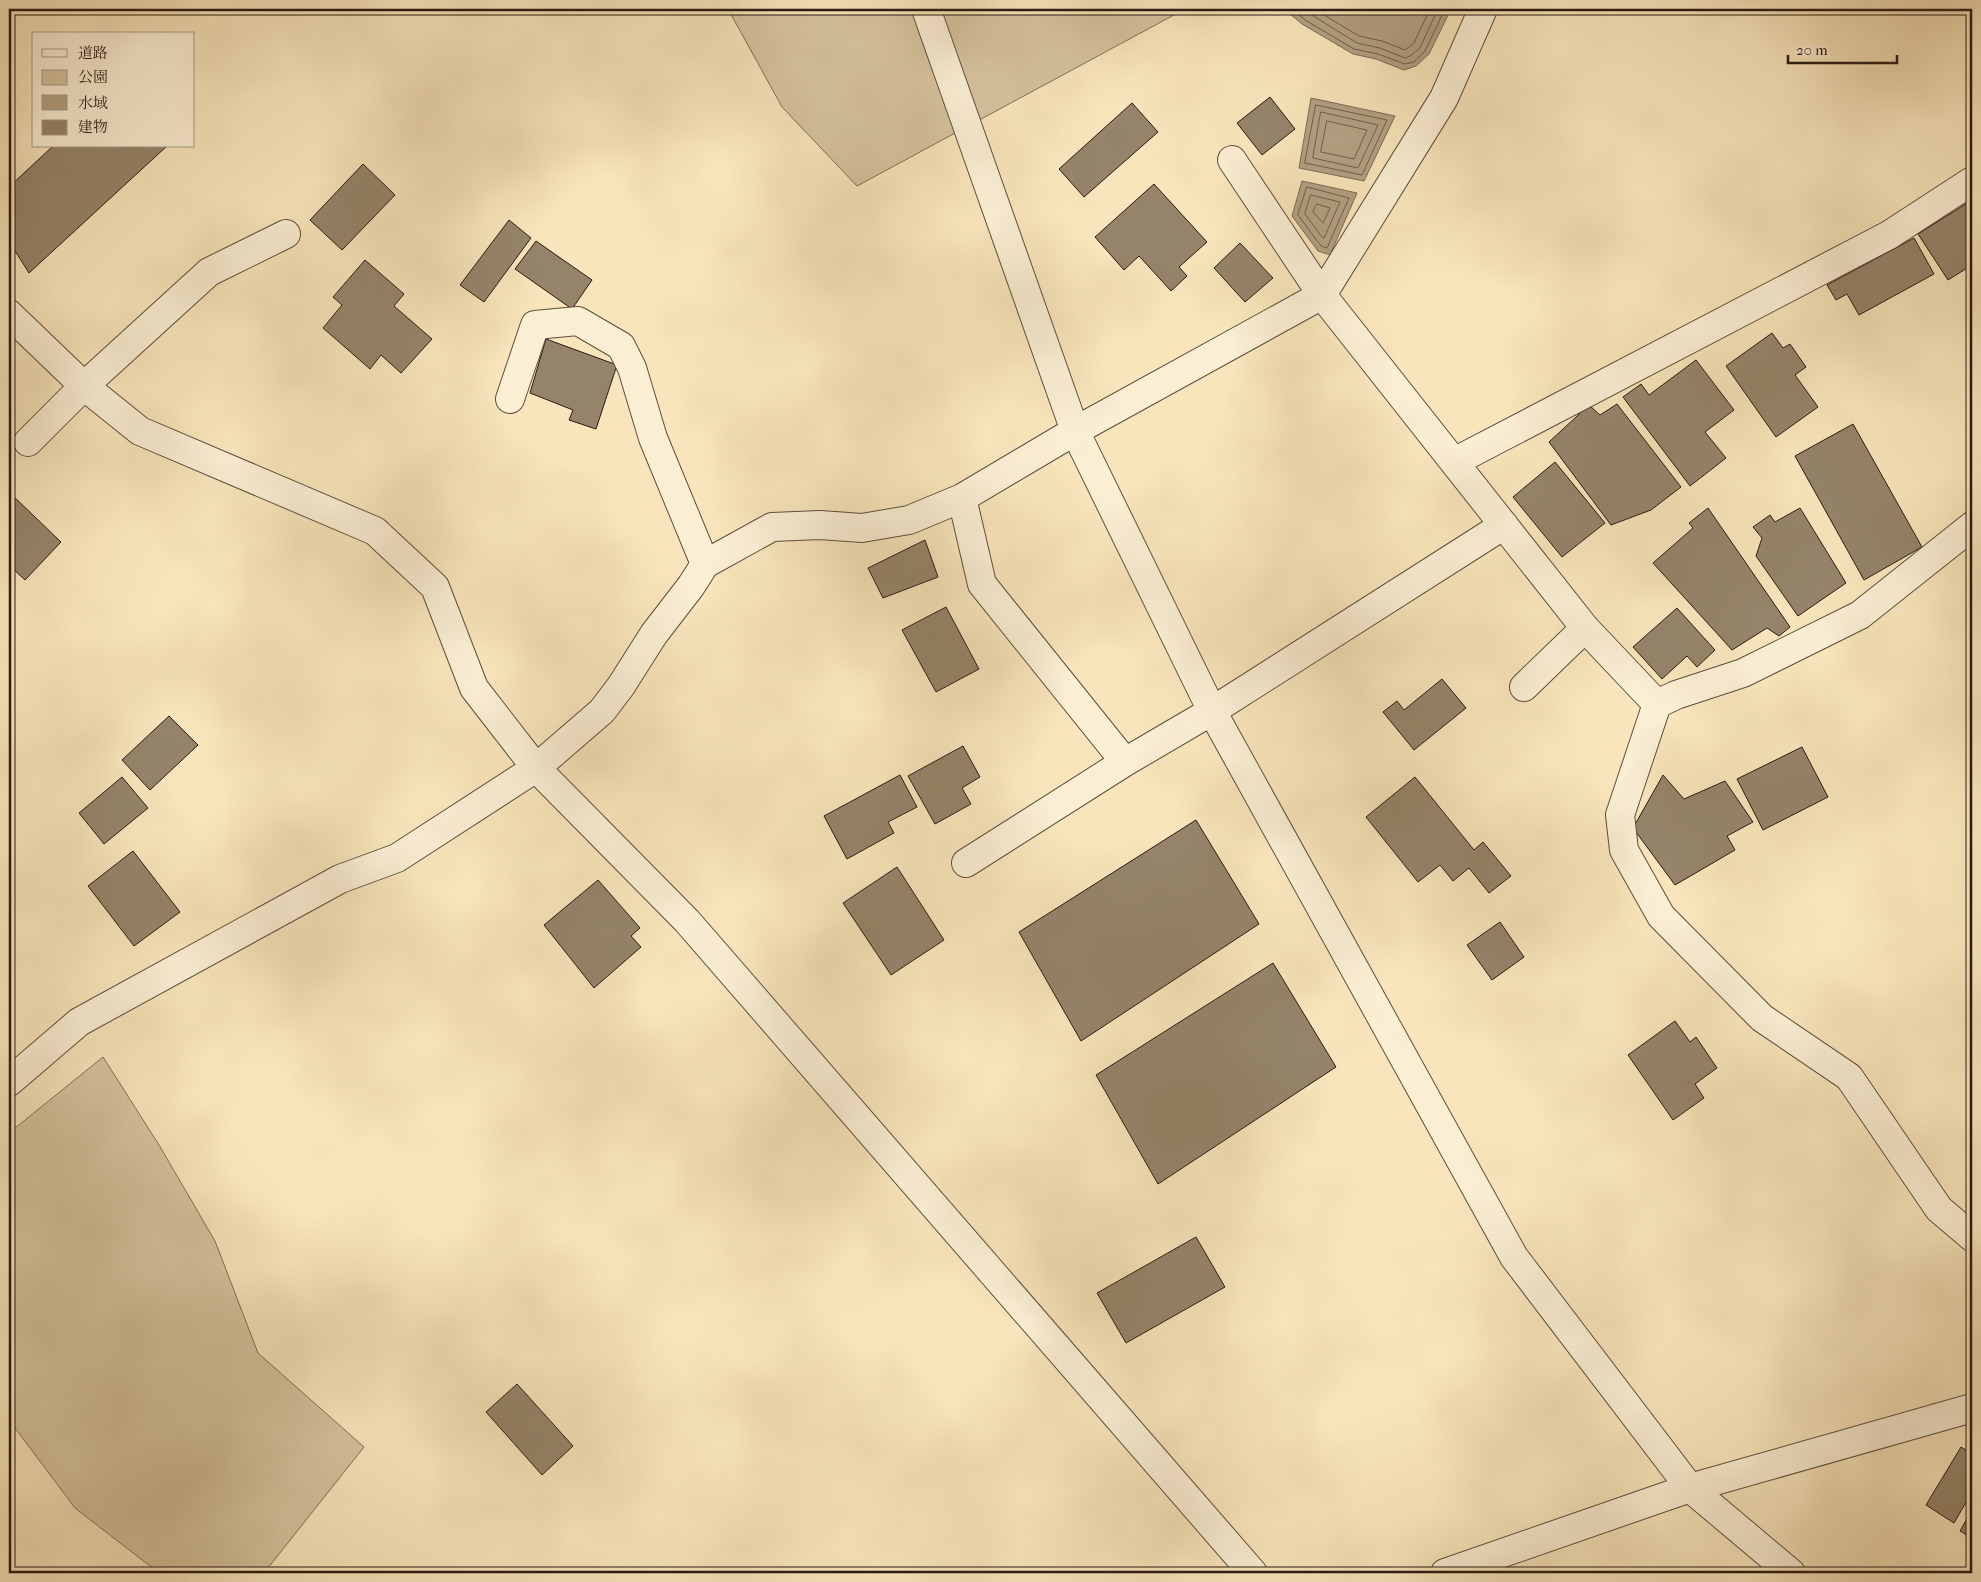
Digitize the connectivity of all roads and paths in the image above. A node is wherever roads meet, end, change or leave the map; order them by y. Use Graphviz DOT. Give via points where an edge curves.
graph roads {
  1 [pos="926,9"];
  2 [pos="1483,9"];
  3 [pos="1232,160"];
  4 [pos="1972,181"];
  5 [pos="286,234"];
  6 [pos="1322,295"];
  7 [pos="9,314"];
  8 [pos="84,386"];
  9 [pos="510,399"];
  10 [pos="1076,431"];
  11 [pos="28,442"];
  12 [pos="1454,462"];
  13 [pos="962,498"];
  14 [pos="1504,526"];
  15 [pos="1972,526"];
  16 [pos="705,564"];
  17 [pos="1585,628"];
  18 [pos="1524,687"];
  19 [pos="1657,704"];
  20 [pos="1212,711"];
  21 [pos="1126,762"];
  22 [pos="536,768"];
  23 [pos="966,863"];
  24 [pos="9,1082"];
  25 [pos="1972,1237"];
  26 [pos="1972,1408"];
  27 [pos="1690,1488"];
  28 [pos="1253,1573"];
  29 [pos="1445,1573"];
  30 [pos="1791,1573"];
  1 -- 10 [label="street"];
  2 -- 6 [label="street" via="1444,98"];
  3 -- 6 [label="street"];
  4 -- 12 [label="street" via="1889,235"];
  5 -- 8 [label="street" via="209,272"];
  6 -- 10 [label="street"];
  6 -- 12 [label="street"];
  7 -- 8 [label="street"];
  8 -- 11 [label="street"];
  8 -- 22 [label="street" via="140,431 375,531 435,587 474,688"];
  9 -- 16 [label="street" via="535,325 578,321 621,346 632,368 652,438"];
  10 -- 13 [label="street"];
  10 -- 20 [label="street"];
  12 -- 14 [label="street"];
  13 -- 16 [label="street" via="909,520 862,528 772,526"];
  13 -- 21 [label="street" via="982,584"];
  14 -- 17 [label="street"];
  14 -- 20 [label="street"];
  15 -- 19 [label="street" via="1860,615 1743,673"];
  16 -- 22 [label="street" via="654,634 622,686 606,705"];
  17 -- 18 [label="street"];
  17 -- 19 [label="street"];
  19 -- 25 [label="street" via="1620,815 1624,850 1661,916 1762,1018 1849,1078 1939,1208"];
  20 -- 21 [label="street"];
  20 -- 27 [label="street" via="1514,1257"];
  21 -- 23 [label="street"];
  22 -- 24 [label="street" via="396,858 340,879 78,1022"];
  22 -- 28 [label="street" via="687,921"];
  26 -- 27 [label="street"];
  27 -- 29 [label="street"];
  27 -- 30 [label="street"];
}
